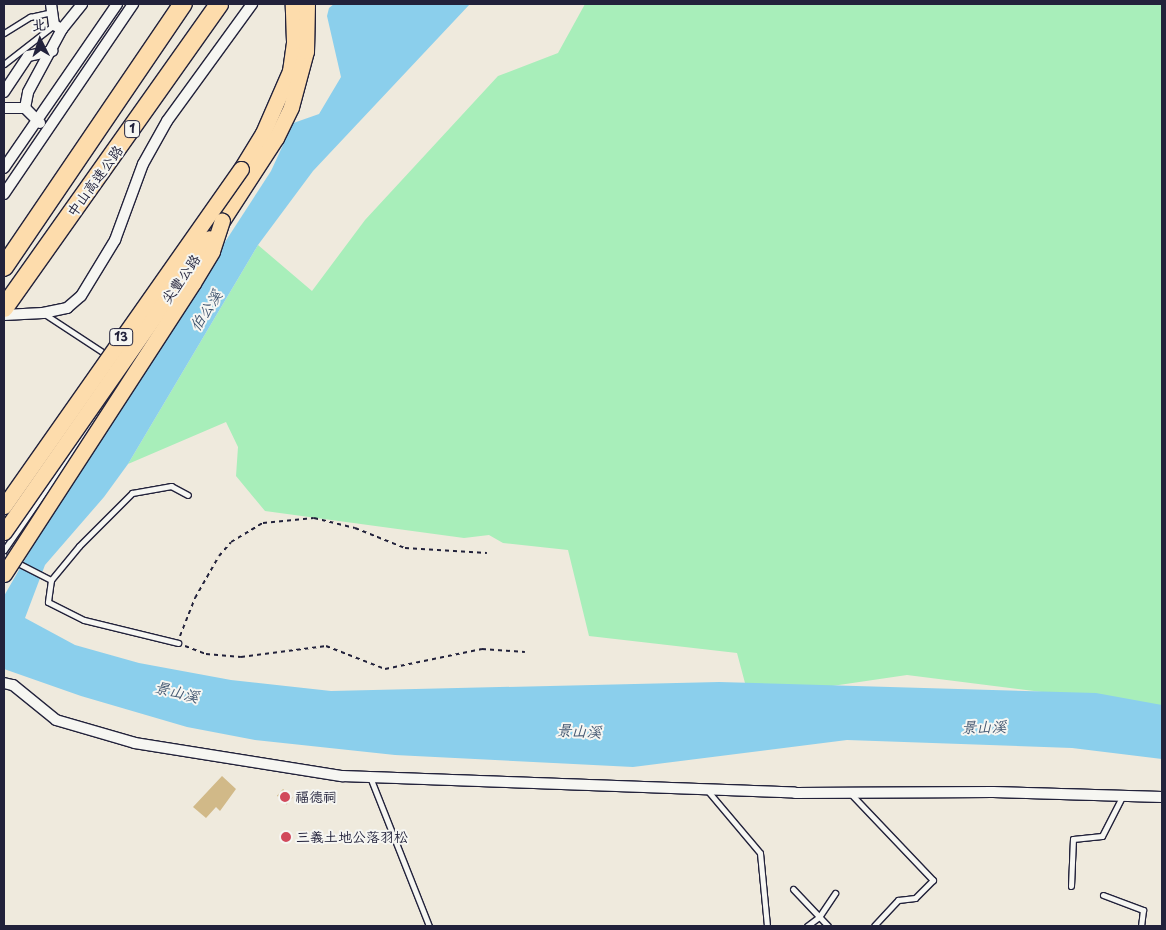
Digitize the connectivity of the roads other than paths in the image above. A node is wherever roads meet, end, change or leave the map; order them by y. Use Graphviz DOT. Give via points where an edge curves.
graph roads {
  1 [pos="82,4"];
  2 [pos="117,4"];
  3 [pos="133,4"];
  4 [pos="183,4"];
  5 [pos="219,4"];
  6 [pos="252,4"];
  7 [pos="293,4"];
  8 [pos="307,4"];
  9 [pos="52,8"];
  10 [pos="58,27"];
  11 [pos="4,33"];
  12 [pos="52,51"];
  13 [pos="4,64"];
  14 [pos="4,92"];
  15 [pos="4,108"];
  16 [pos="25,108"];
  17 [pos="35,120"];
  18 [pos="47,128"];
  19 [pos="4,168"];
  20 [pos="4,194"];
  21 [pos="222,221"];
  22 [pos="4,267"];
  23 [pos="4,308"];
  24 [pos="43,313"];
  25 [pos="4,315"];
  26 [pos="188,495"];
  27 [pos="4,506"];
  28 [pos="4,532"];
  29 [pos="4,550"];
  30 [pos="4,556"];
  31 [pos="4,574"];
  32 [pos="52,580"];
  33 [pos="178,643"];
  34 [pos="4,684"];
  35 [pos="370,777"];
  36 [pos="707,789"];
  37 [pos="851,793"];
  38 [pos="1124,794"];
  39 [pos="1162,797"];
  40 [pos="1071,886"];
  41 [pos="793,889"];
  42 [pos="835,893"];
  43 [pos="1103,895"];
  44 [pos="819,917"];
  45 [pos="429,926"];
  46 [pos="766,926"];
  47 [pos="807,926"];
  48 [pos="828,926"];
  49 [pos="874,926"];
  50 [pos="1141,926"];
  1 -- 10 [label="street"];
  2 -- 17 [label="street"];
  3 -- 18 [label="street"];
  4 -- 22 [label="highway, 中山高速公路 / 1"];
  5 -- 23 [label="highway, 中山高速公路 / 1"];
  6 -- 24 [label="street" via="167,121 143,164 115,240 81,296 67,308"];
  7 -- 27 [label="main road, 尖豐公路 / 13, bridge" via="294,41 290,71 263,133"];
  8 -- 21 [label="main road, 尖豐公路 / 13" via="306,51 290,107 276,138"];
  9 -- 10 [label="street"];
  9 -- 11 [label="lane"];
  10 -- 12 [label="street"];
  10 -- 13 [label="lane"];
  12 -- 14 [label="street" via="28,56"];
  12 -- 16 [label="street" via="28,92"];
  15 -- 16 [label="street"];
  16 -- 17 [label="street"];
  17 -- 18 [label="street"];
  17 -- 19 [label="street"];
  18 -- 20 [label="street"];
  21 -- 28 [label="main road, 尖豐公路 / 13, bridge"];
  21 -- 31 [label="main road, bridge" via="212,251 174,314"];
  24 -- 25 [label="street"];
  24 -- 29 [label="lane" via="118,362 122,373 119,384"];
  26 -- 32 [label="lane" via="171,486 132,493 79,546"];
  30 -- 32 [label="lane"];
  32 -- 33 [label="lane" via="48,602 84,620"];
  34 -- 35 [label="street" via="12,685 56,720 135,743 342,776"];
  35 -- 36 [label="street"];
  35 -- 45 [label="lane"];
  36 -- 37 [label="street"];
  36 -- 46 [label="lane" via="760,853"];
  37 -- 38 [label="street"];
  37 -- 49 [label="lane" via="933,880 915,898 898,900"];
  38 -- 39 [label="street"];
  38 -- 40 [label="lane" via="1102,836 1073,839"];
  41 -- 44 [label="lane"];
  42 -- 44 [label="lane"];
  43 -- 50 [label="lane" via="1143,910"];
  44 -- 47 [label="lane"];
  44 -- 48 [label="lane"];
}
